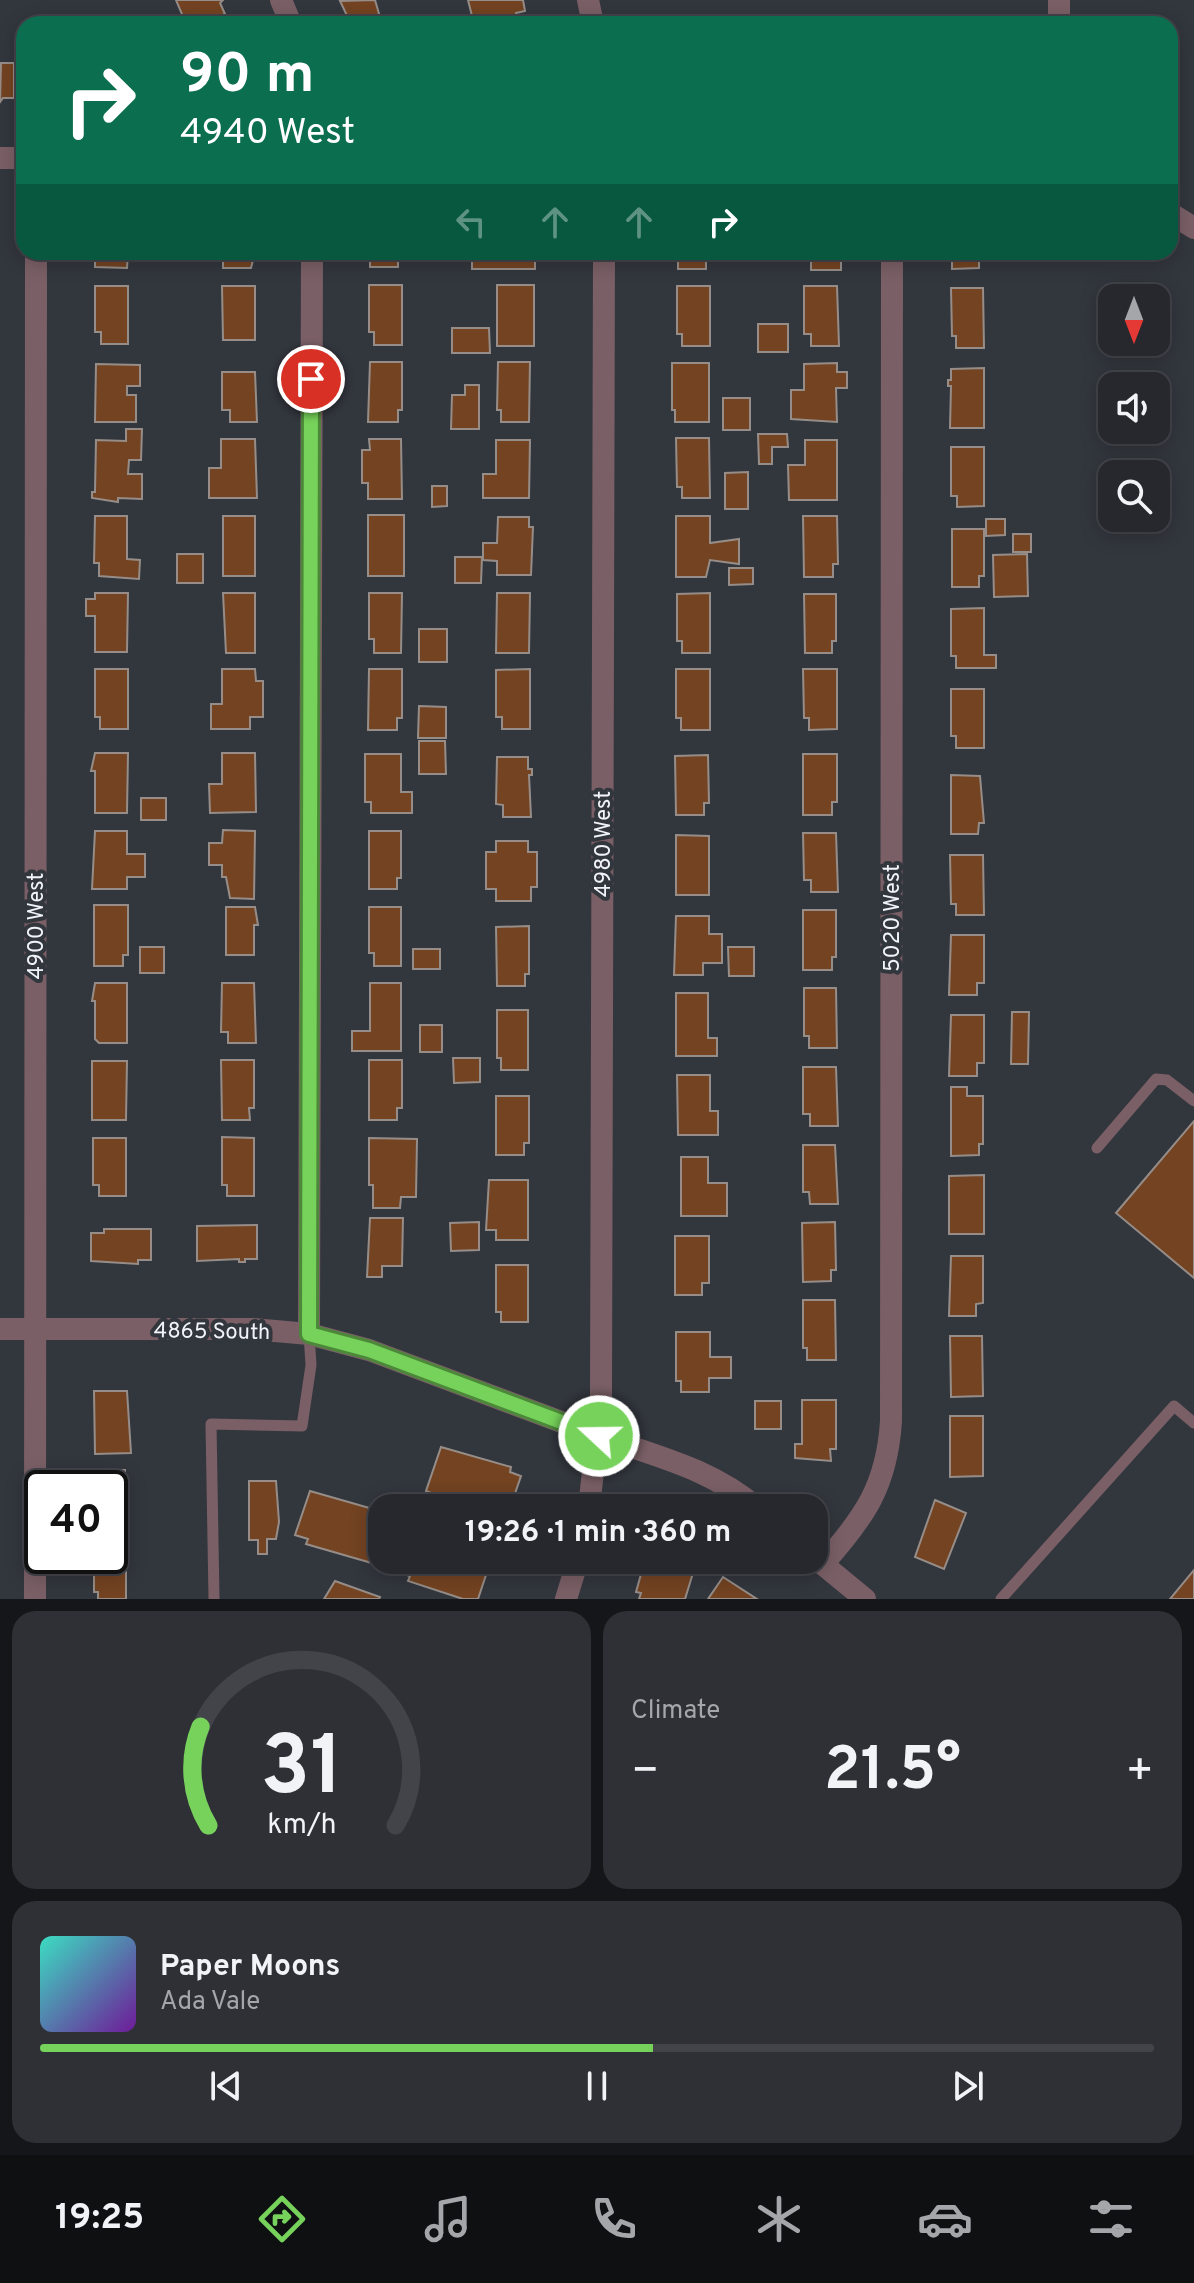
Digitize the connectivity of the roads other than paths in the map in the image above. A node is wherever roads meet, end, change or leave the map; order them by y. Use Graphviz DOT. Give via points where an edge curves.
graph roads {
  1 [pos="36,260"];
  2 [pos="312,260"];
  3 [pos="604,260"];
  4 [pos="892,260"];
  5 [pos="1194,1101"];
  6 [pos="1097,1148"];
  7 [pos="0,1329"];
  8 [pos="35,1329"];
  9 [pos="309,1334"];
  10 [pos="1194,1423"];
  11 [pos="599,1436"];
  12 [pos="591,1494"];
  13 [pos="738,1494"];
  14 [pos="828,1552"];
  15 [pos="828,1568"];
  16 [pos="574,1574"];
  17 [pos="35,1599"];
  18 [pos="214,1599"];
  19 [pos="566,1599"];
  20 [pos="865,1599"];
  21 [pos="1001,1599"];
  1 -- 8 [label="street, 4900 West"];
  2 -- 9 [label="street"];
  3 -- 11 [label="street, 4980 West"];
  4 -- 14 [label="street, 5020 West" via="891,1421 885,1473 875,1496 847,1537"];
  5 -- 6 [label="lane" via="1167,1080 1156,1079"];
  7 -- 8 [label="street, 4865 South"];
  8 -- 9 [label="street, 4865 South"];
  8 -- 17 [label="street, 4900 West"];
  9 -- 11 [label="street, 4865 South" via="369,1350"];
  9 -- 18 [label="lane" via="311,1365 302,1426 211,1424"];
  10 -- 21 [label="lane" via="1174,1406"];
  11 -- 12 [label="street, 4980 West"];
  11 -- 13 [label="street, 4865 South" via="689,1465"];
  15 -- 20 [label="street"];
  16 -- 19 [label="street"];
}
